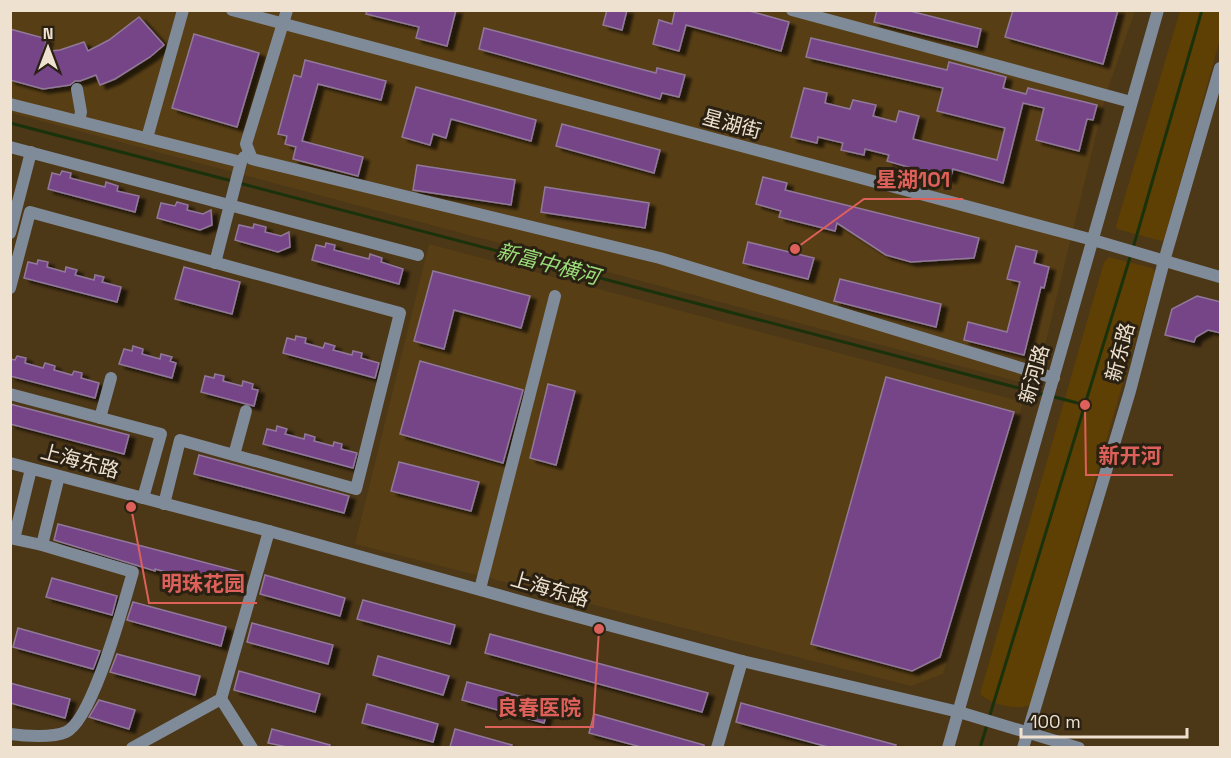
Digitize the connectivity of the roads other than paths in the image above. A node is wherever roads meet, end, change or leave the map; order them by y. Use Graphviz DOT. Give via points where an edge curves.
graph roads {
  1 [pos="183,10"];
  2 [pos="232,10"];
  3 [pos="287,10"];
  4 [pos="792,10"];
  5 [pos="1158,10"];
  6 [pos="283,25"];
  7 [pos="1221,68"];
  8 [pos="76,89"];
  9 [pos="1131,102"];
  10 [pos="10,104"];
  11 [pos="79,121"];
  12 [pos="147,138"];
  13 [pos="10,147"];
  14 [pos="249,151"];
  15 [pos="31,152"];
  16 [pos="240,166"];
  17 [pos="229,206"];
  18 [pos="10,233"];
  19 [pos="1093,240"];
  20 [pos="418,255"];
  21 [pos="1164,261"];
  22 [pos="215,263"];
  23 [pos="1221,277"];
  24 [pos="10,288"];
  25 [pos="555,296"];
  26 [pos="111,378"];
  27 [pos="1052,384"];
  28 [pos="10,394"];
  29 [pos="246,411"];
  30 [pos="100,418"];
  31 [pos="234,455"];
  32 [pos="10,463"];
  33 [pos="31,469"];
  34 [pos="59,476"];
  35 [pos="143,498"];
  36 [pos="164,504"];
  37 [pos="269,531"];
  38 [pos="12,538"];
  39 [pos="42,545"];
  40 [pos="480,589"];
  41 [pos="742,661"];
  42 [pos="221,699"];
  43 [pos="958,712"];
  44 [pos="1027,733"];
  45 [pos="10,734"];
  46 [pos="132,747"];
  47 [pos="252,747"];
  48 [pos="717,747"];
  49 [pos="948,747"];
  50 [pos="1023,747"];
  51 [pos="1079,747"];
  1 -- 12 [label="street"];
  2 -- 6 [label="street, 星湖街"];
  3 -- 6 [label="street"];
  4 -- 9 [label="street"];
  5 -- 9 [label="street, 新河路"];
  6 -- 14 [label="street" via="246,144"];
  6 -- 19 [label="street, 星湖街"];
  7 -- 21 [label="street, 新东路"];
  8 -- 11 [label="street"];
  9 -- 19 [label="street, 新河路"];
  10 -- 11 [label="street"];
  11 -- 12 [label="street"];
  12 -- 16 [label="street"];
  13 -- 15 [label="street"];
  14 -- 16 [label="street"];
  14 -- 27 [label="street" via="252,159 660,258"];
  15 -- 17 [label="street"];
  15 -- 18 [label="street"];
  16 -- 17 [label="street"];
  17 -- 20 [label="street"];
  17 -- 22 [label="street"];
  19 -- 21 [label="street, 星湖街"];
  19 -- 27 [label="street, 新河路"];
  21 -- 23 [label="street, 星湖街"];
  21 -- 44 [label="street, 新东路" via="1130,391"];
  22 -- 24 [label="street" via="30,212"];
  22 -- 31 [label="street" via="400,313 356,489"];
  25 -- 40 [label="street"];
  26 -- 30 [label="street"];
  27 -- 43 [label="street, 新河路"];
  28 -- 30 [label="street"];
  29 -- 31 [label="street"];
  30 -- 35 [label="street" via="161,434"];
  31 -- 36 [label="street" via="180,440"];
  32 -- 33 [label="street, 上海东路"];
  33 -- 34 [label="street, 上海东路"];
  33 -- 38 [label="street"];
  34 -- 35 [label="street, 上海东路"];
  34 -- 39 [label="street"];
  35 -- 36 [label="street, 上海东路"];
  36 -- 37 [label="street, 上海东路"];
  37 -- 40 [label="street, 上海东路"];
  37 -- 42 [label="street"];
  38 -- 39 [label="street"];
  39 -- 45 [label="street" via="133,572 96,686 78,720 66,732 28,737"];
  40 -- 41 [label="street, 上海东路"];
  41 -- 43 [label="street, 上海东路"];
  41 -- 48 [label="street"];
  42 -- 46 [label="street"];
  42 -- 47 [label="street"];
  43 -- 44 [label="street, 上海东路"];
  43 -- 49 [label="street, 新河路"];
  44 -- 50 [label="street, 新东路"];
  44 -- 51 [label="street, 上海东路"];
}
